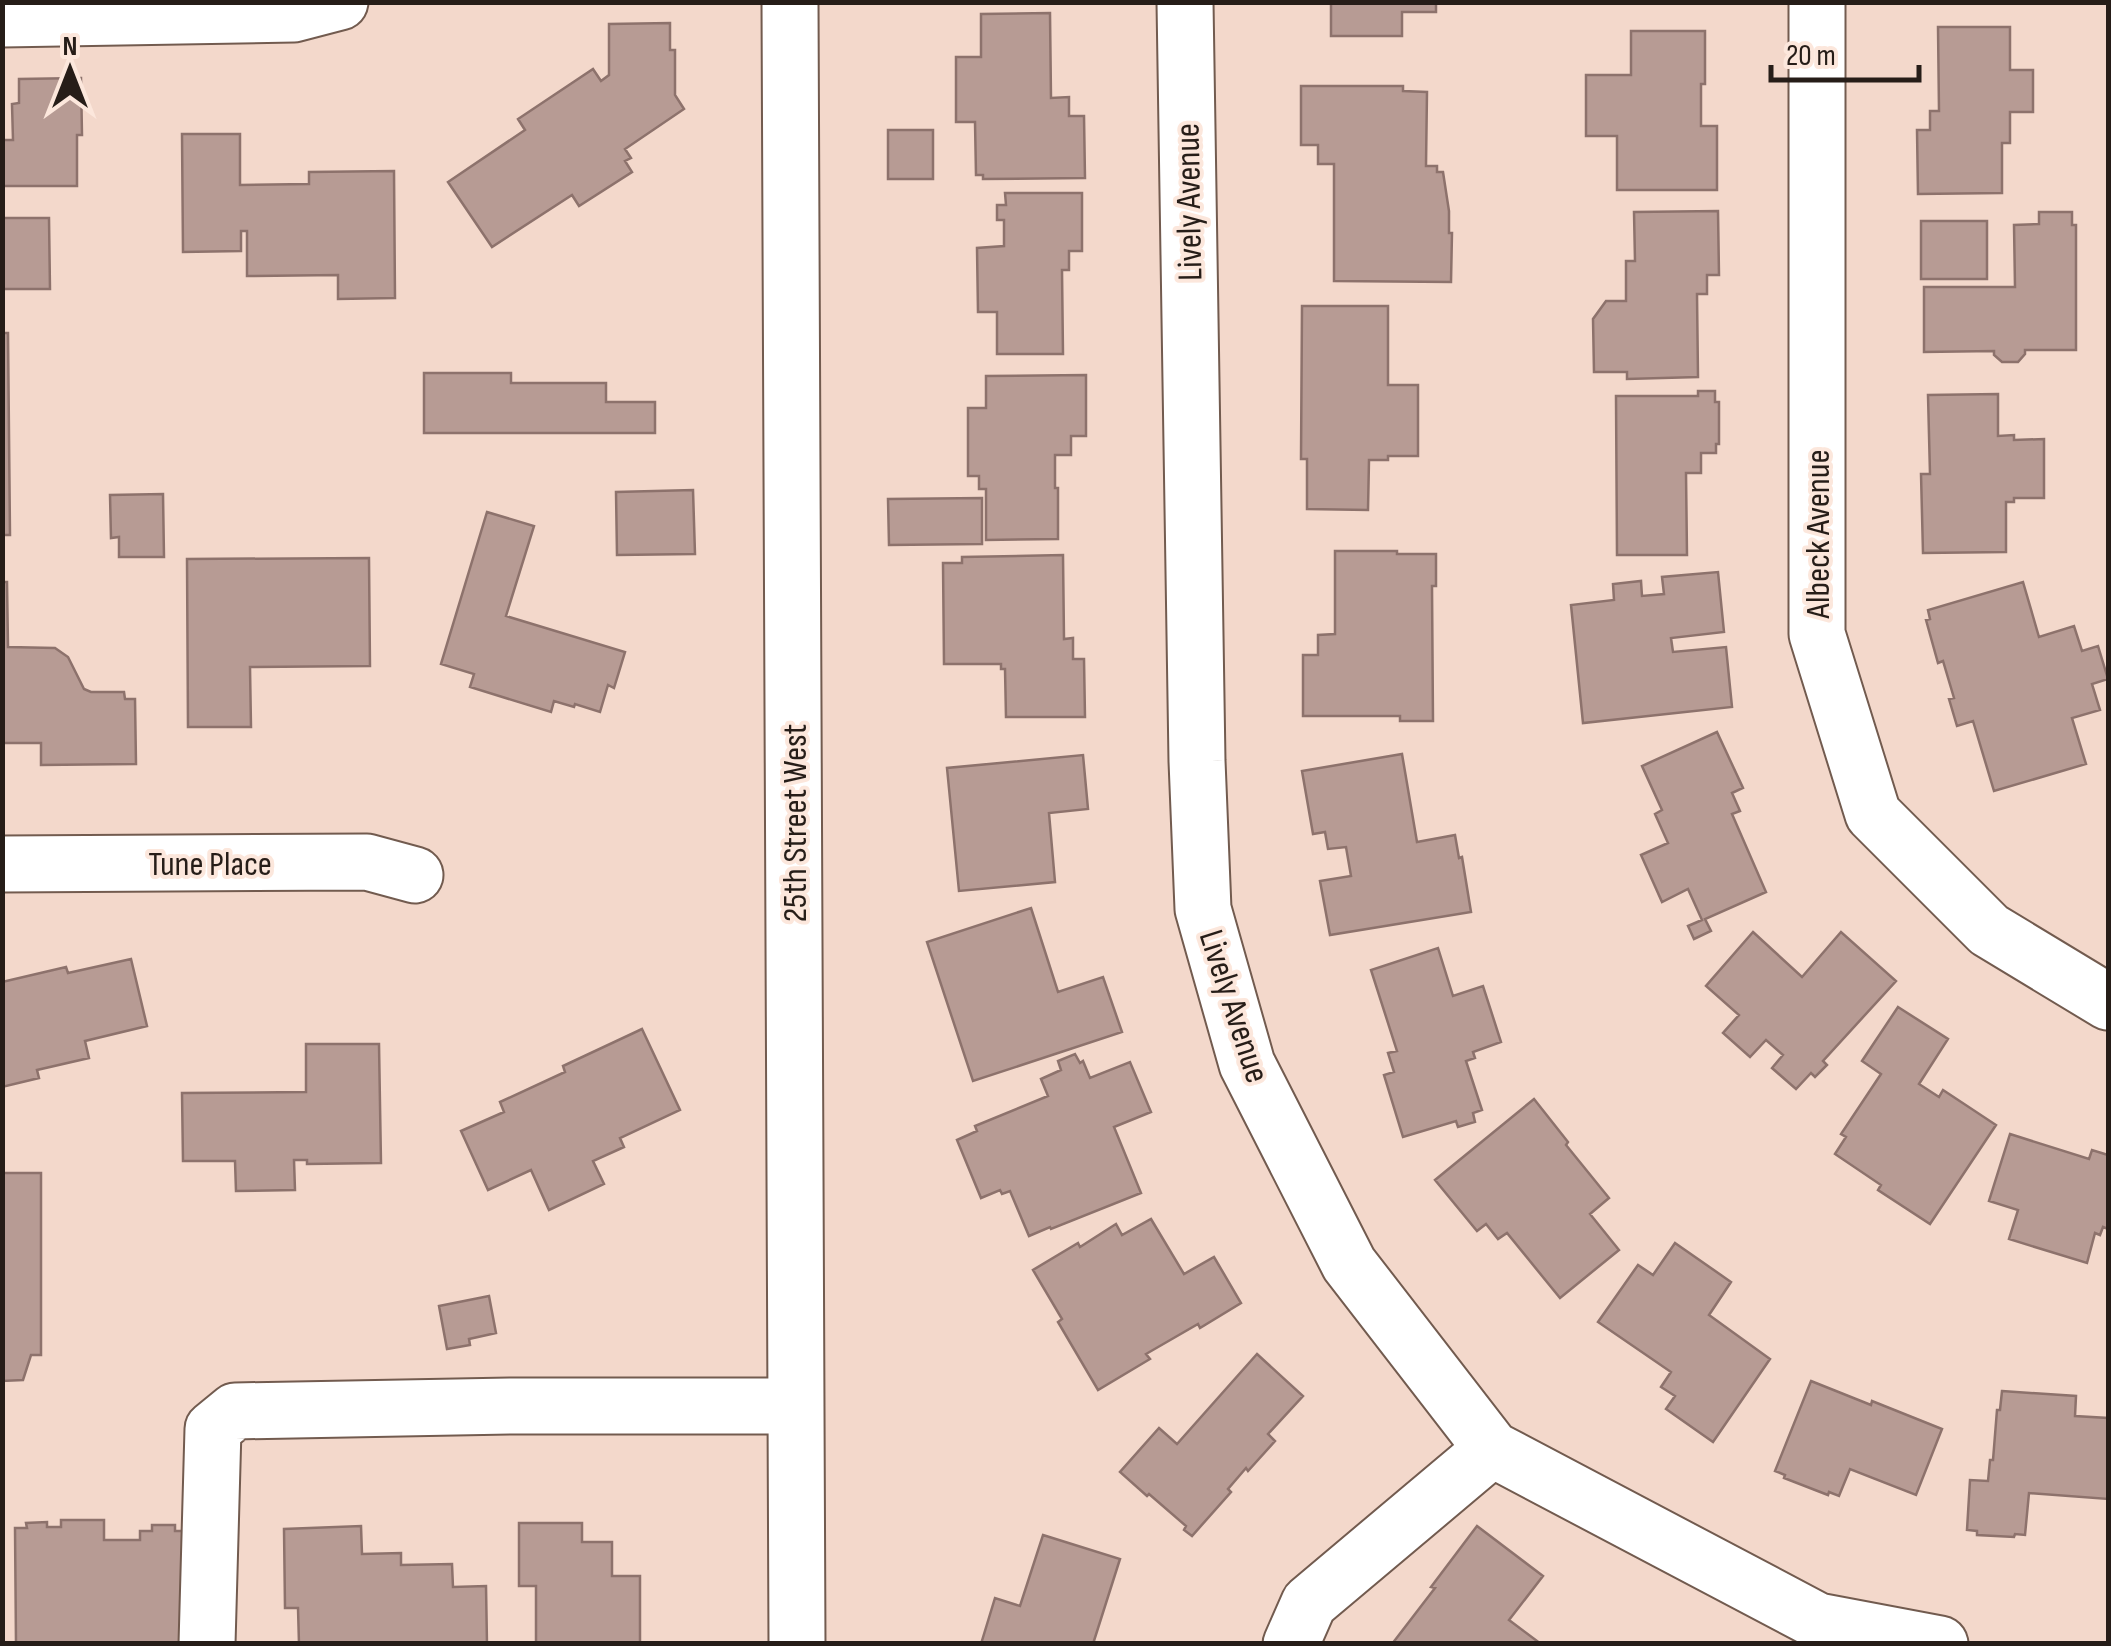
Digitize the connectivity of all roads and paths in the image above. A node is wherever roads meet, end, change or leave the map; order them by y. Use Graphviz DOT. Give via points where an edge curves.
graph roads {
  1 [pos="340,2"];
  2 [pos="790,2"];
  3 [pos="1185,2"];
  4 [pos="1817,2"];
  5 [pos="2,19"];
  6 [pos="2,864"];
  7 [pos="415,876"];
  8 [pos="2108,1002"];
  9 [pos="796,1406"];
  10 [pos="1492,1449"];
  11 [pos="207,1644"];
  12 [pos="797,1644"];
  13 [pos="1291,1644"];
  14 [pos="1940,1644"];
  1 -- 5 [label="street" via="294,14"];
  2 -- 9 [label="street, 25th Street West"];
  3 -- 10 [label="street, Lively Avenue" via="1203,909 1247,1064 1349,1264"];
  4 -- 8 [label="street, Albeck Avenue" via="1817,634 1873,814 1989,930"];
  6 -- 7 [label="street, Tune Place" via="367,862"];
  9 -- 11 [label="street" via="235,1411 213,1429"];
  9 -- 12 [label="street, 25th Street West"];
  10 -- 13 [label="street" via="1310,1603"];
  10 -- 14 [label="street, Lively Avenue" via="1818,1621"];
}
